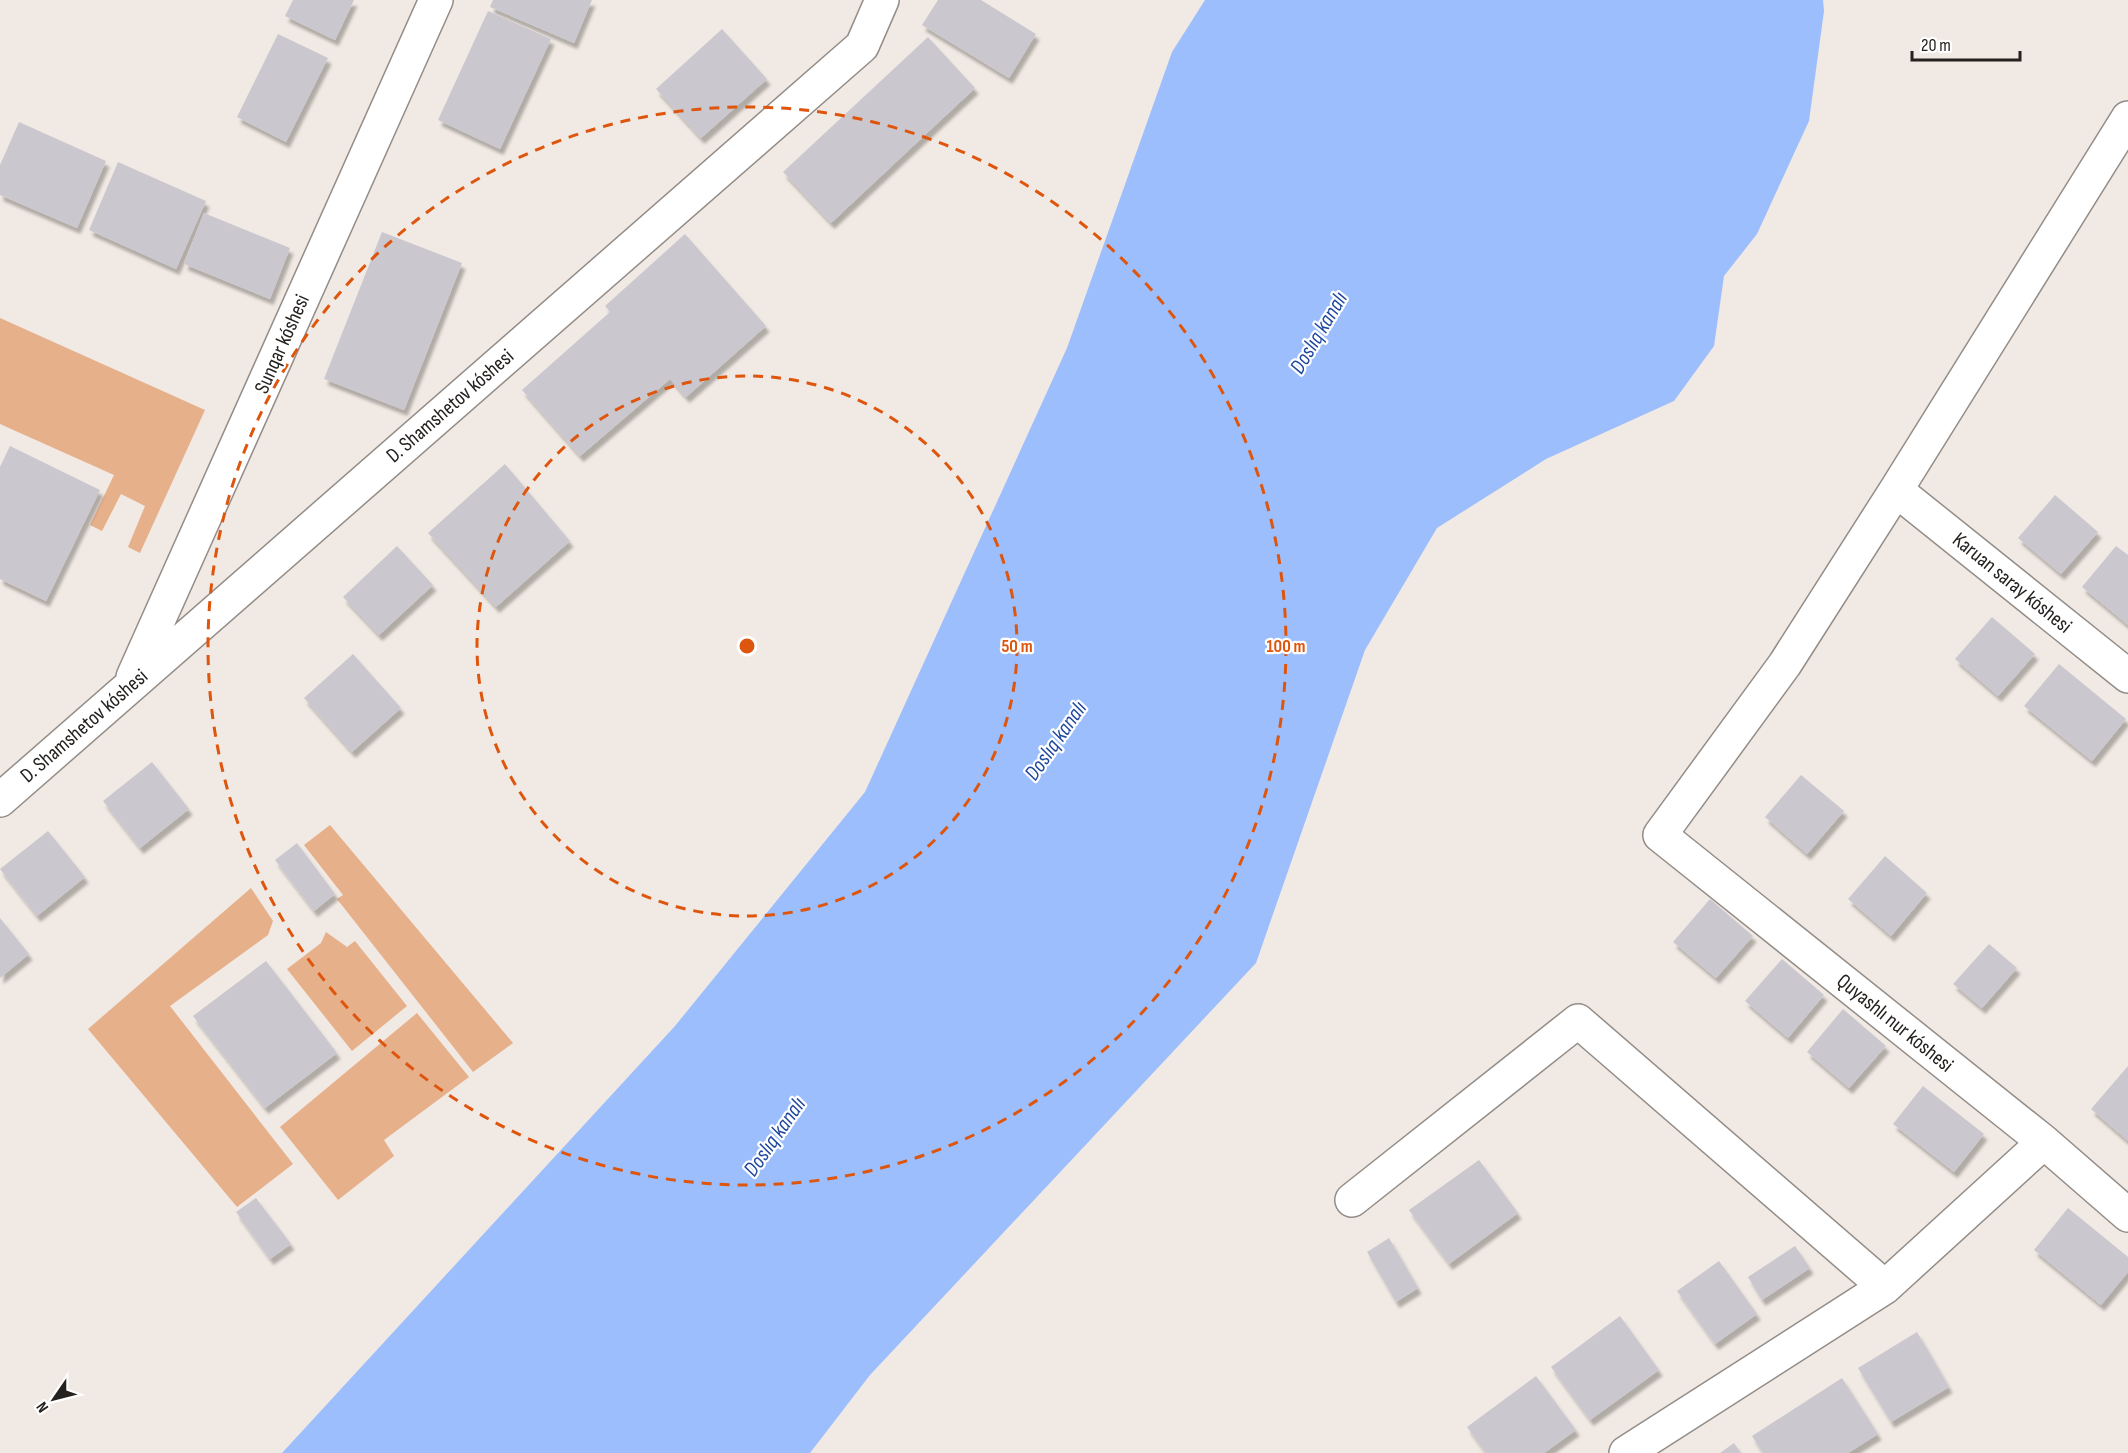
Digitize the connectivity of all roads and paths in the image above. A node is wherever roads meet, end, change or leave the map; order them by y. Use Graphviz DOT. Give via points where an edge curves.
graph roads {
  1 [pos="436,0"];
  2 [pos="882,0"];
  3 [pos="2124,137"];
  4 [pos="1896,490"];
  5 [pos="2128,676"];
  6 [pos="128,688"];
  7 [pos="0,800"];
  8 [pos="2044,1142"];
  9 [pos="1352,1200"];
  10 [pos="2128,1215"];
  11 [pos="1885,1287"];
  12 [pos="1626,1453"];
  1 -- 6 [label="street, Sunqar kóshesi"];
  2 -- 6 [label="street, D. Shamshetov kóshesi" via="862,46"];
  3 -- 4 [label="street"];
  4 -- 5 [label="street, Karuan saray kóshesi"];
  4 -- 8 [label="street, Quyashlı nur kóshesi" via="1785,664 1660,836"];
  6 -- 7 [label="street, D. Shamshetov kóshesi"];
  8 -- 10 [label="street, Quyashlı nur kóshesi"];
  8 -- 11 [label="street"];
  9 -- 11 [label="street" via="1578,1021"];
  11 -- 12 [label="street"];
}
